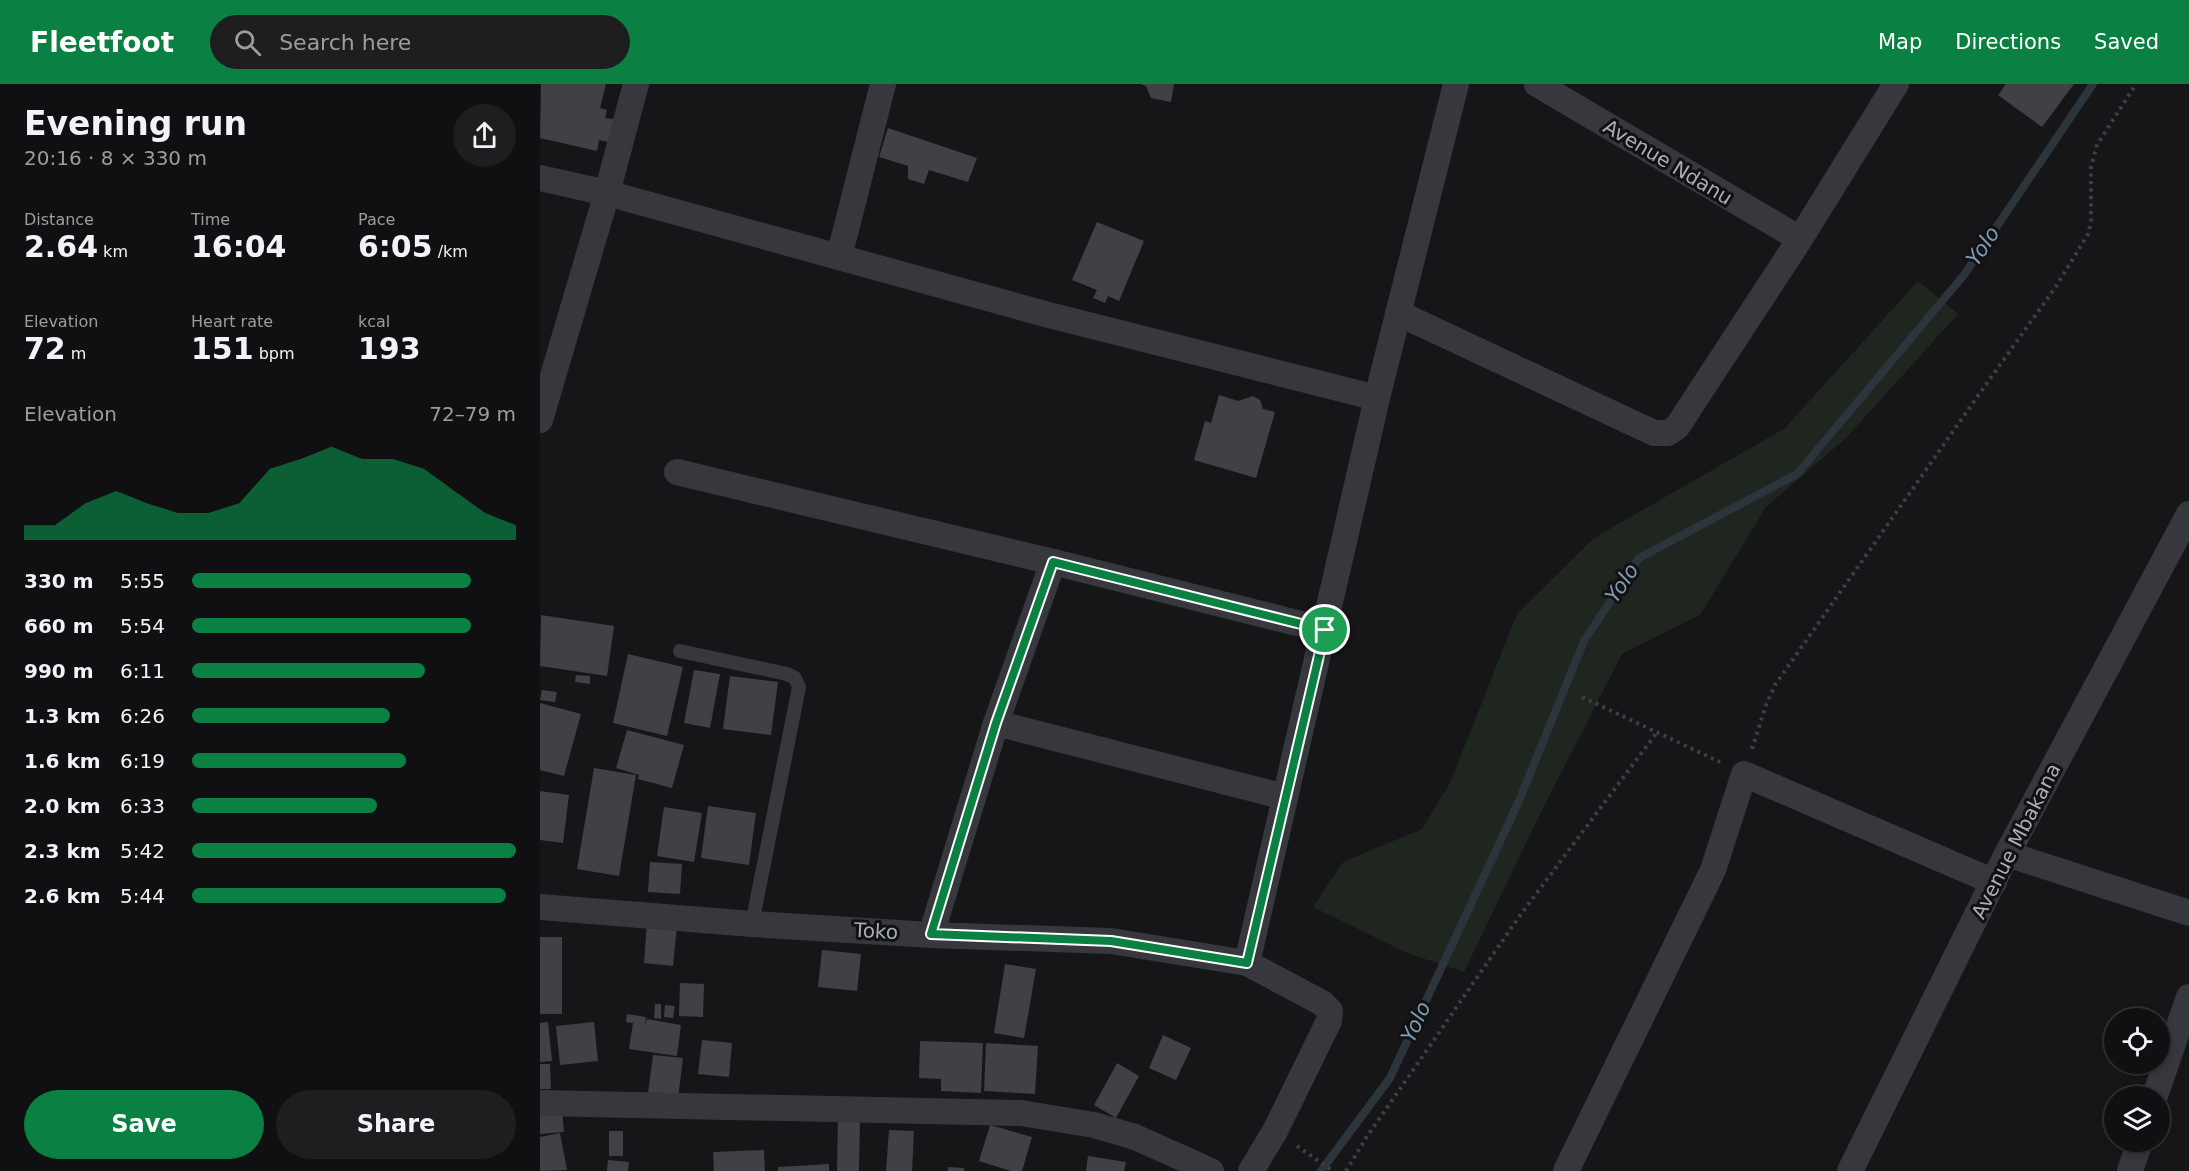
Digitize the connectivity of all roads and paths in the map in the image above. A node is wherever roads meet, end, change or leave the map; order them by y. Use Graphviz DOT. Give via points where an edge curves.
graph roads {
  1 [pos="636,84"];
  2 [pos="883,84"];
  3 [pos="1456,84"];
  4 [pos="1537,84"];
  5 [pos="1896,84"];
  6 [pos="2136,84"];
  7 [pos="540,178"];
  8 [pos="607,193"];
  9 [pos="1800,239"];
  10 [pos="839,257"];
  11 [pos="1398,312"];
  12 [pos="1377,398"];
  13 [pos="540,420"];
  14 [pos="677,472"];
  15 [pos="2189,514"];
  16 [pos="1053,562"];
  17 [pos="1325,630"];
  18 [pos="680,651"];
  19 [pos="1582,697"];
  20 [pos="996,723"];
  21 [pos="1658,731"];
  22 [pos="1744,774"];
  23 [pos="1285,797"];
  24 [pos="2007,854"];
  25 [pos="1994,882"];
  26 [pos="540,907"];
  27 [pos="2189,913"];
  28 [pos="752,924"];
  29 [pos="931,934"];
  30 [pos="1247,963"];
  31 [pos="2189,997"];
  32 [pos="2158,1086"];
  33 [pos="540,1104"];
  34 [pos="2137,1152"];
  35 [pos="1310,1155"];
  36 [pos="1211,1171"];
  37 [pos="1251,1171"];
  38 [pos="1333,1171"];
  39 [pos="1346,1171"];
  40 [pos="1566,1171"];
  41 [pos="1850,1171"];
  42 [pos="2130,1171"];
  1 -- 8 [label="street"];
  2 -- 10 [label="street"];
  3 -- 11 [label="street"];
  4 -- 9 [label="street, Avenue Ndanu"];
  5 -- 9 [label="street"];
  6 -- 22 [label="path" via="2097,145 2091,167 2088,234 2057,285 1775,685"];
  7 -- 8 [label="street"];
  8 -- 10 [label="street"];
  8 -- 13 [label="street"];
  9 -- 11 [label="street" via="1677,428 1668,433 1654,433"];
  10 -- 12 [label="street"];
  11 -- 12 [label="street"];
  12 -- 17 [label="street"];
  14 -- 16 [label="street"];
  15 -- 24 [label="street, Avenue Mbakana"];
  16 -- 17 [label="street"];
  16 -- 20 [label="street"];
  17 -- 23 [label="street"];
  18 -- 28 [label="lane" via="787,674 795,678 799,687"];
  19 -- 21 [label="path"];
  20 -- 23 [label="street"];
  20 -- 29 [label="street"];
  21 -- 22 [label="path"];
  21 -- 39 [label="path" via="1521,914"];
  22 -- 25 [label="street"];
  22 -- 40 [label="street" via="1713,870"];
  23 -- 30 [label="street"];
  24 -- 25 [label="street, Avenue Mbakana"];
  24 -- 27 [label="street"];
  25 -- 41 [label="street, Avenue Mbakana"];
  26 -- 28 [label="street, Toko"];
  28 -- 29 [label="street, Toko"];
  29 -- 30 [label="street, Toko" via="1111,941"];
  30 -- 37 [label="street, Toko" via="1330,1011 1329,1021 1275,1131"];
  31 -- 32 [label="street"];
  33 -- 36 [label="street" via="1021,1113 1094,1125 1135,1137"];
  34 -- 42 [label="street"];
  35 -- 38 [label="path"];
}
